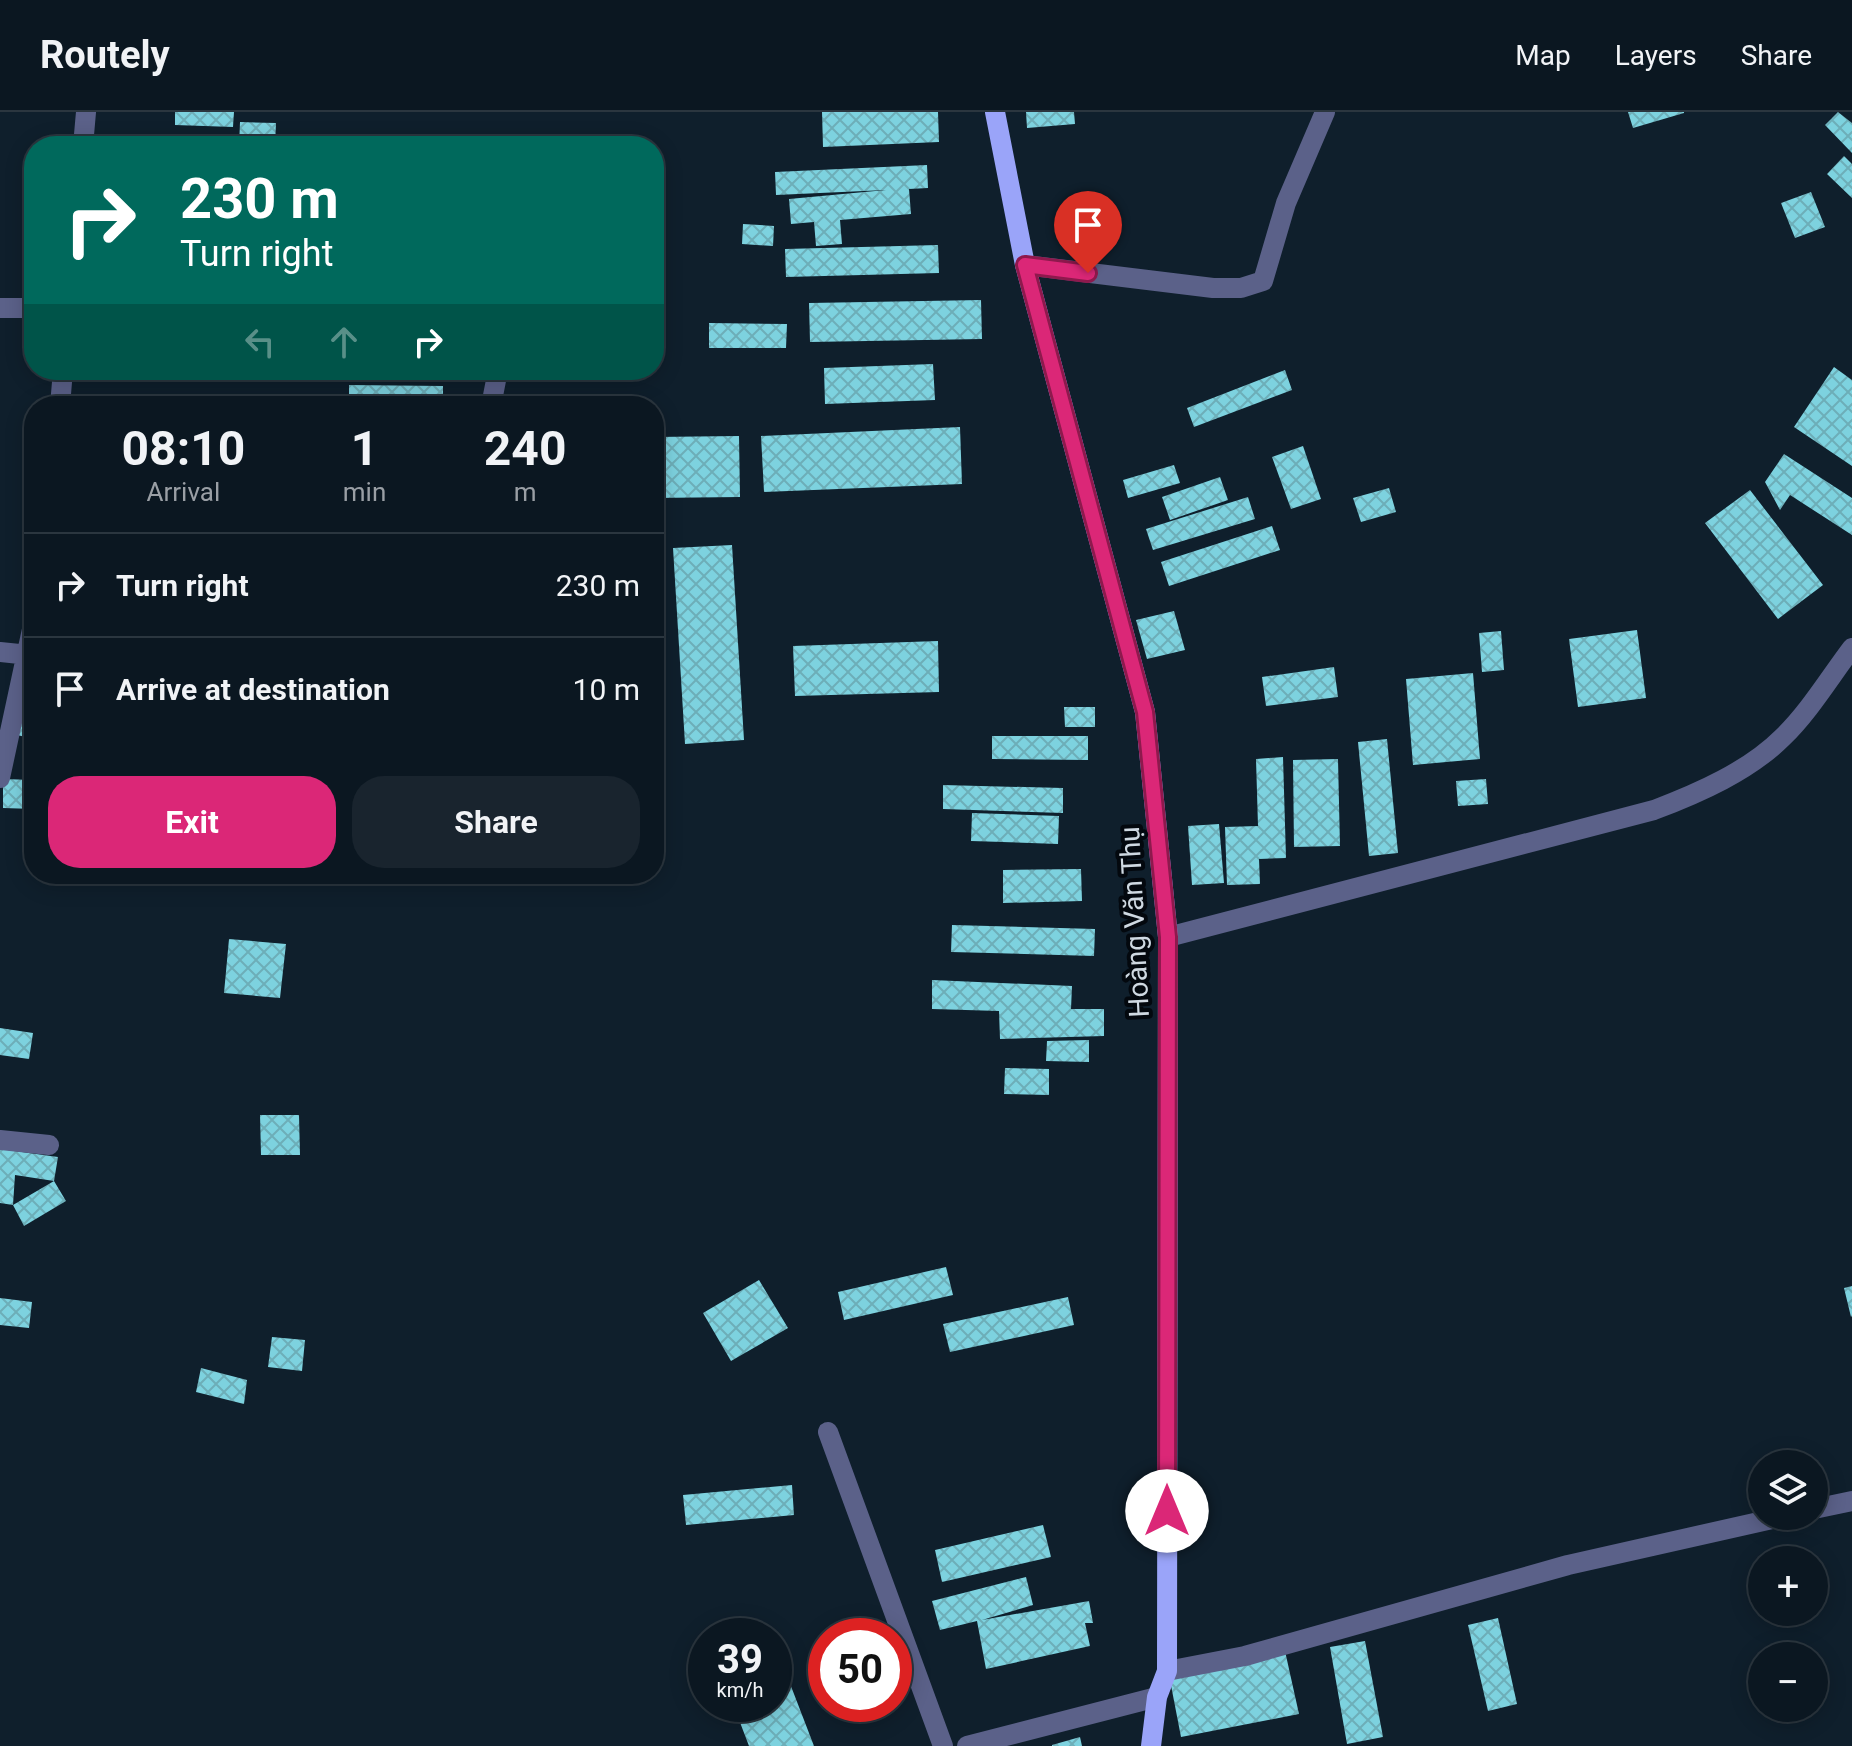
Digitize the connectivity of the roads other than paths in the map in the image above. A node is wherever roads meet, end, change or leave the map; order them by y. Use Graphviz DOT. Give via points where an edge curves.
graph roads {
  1 [pos="86,112"];
  2 [pos="995,112"];
  3 [pos="1325,112"];
  4 [pos="84,136"];
  5 [pos="1025,265"];
  6 [pos="0,308"];
  7 [pos="24,308"];
  8 [pos="1852,648"];
  9 [pos="0,652"];
  10 [pos="24,654"];
  11 [pos="24,676"];
  12 [pos="0,778"];
  13 [pos="1168,937"];
  14 [pos="0,1140"];
  15 [pos="49,1145"];
  16 [pos="828,1432"];
  17 [pos="1852,1501"];
  18 [pos="1828,1506"];
  19 [pos="1748,1524"];
  20 [pos="1167,1671"];
  21 [pos="1157,1697"];
  22 [pos="943,1746"];
  23 [pos="967,1746"];
  24 [pos="1151,1746"];
  1 -- 4 [label="street"];
  2 -- 5 [label="main road, Hoàng Văn Thụ"];
  3 -- 5 [label="street" via="1286,203 1263,281 1213,288"];
  5 -- 13 [label="main road, Hoàng Văn Thụ" via="1145,712"];
  6 -- 7 [label="street"];
  8 -- 13 [label="street" via="1786,735 1762,756 1693,795 1654,810"];
  9 -- 10 [label="street"];
  11 -- 12 [label="street"];
  13 -- 20 [label="main road, Hoàng Văn Thụ"];
  14 -- 15 [label="street"];
  16 -- 22 [label="street"];
  17 -- 18 [label="street"];
  19 -- 20 [label="street" via="1568,1565 1245,1656"];
  20 -- 21 [label="main road, Hoàng Văn Thụ"];
  21 -- 23 [label="street"];
  21 -- 24 [label="main road, Hoàng Văn Thụ"];
}
